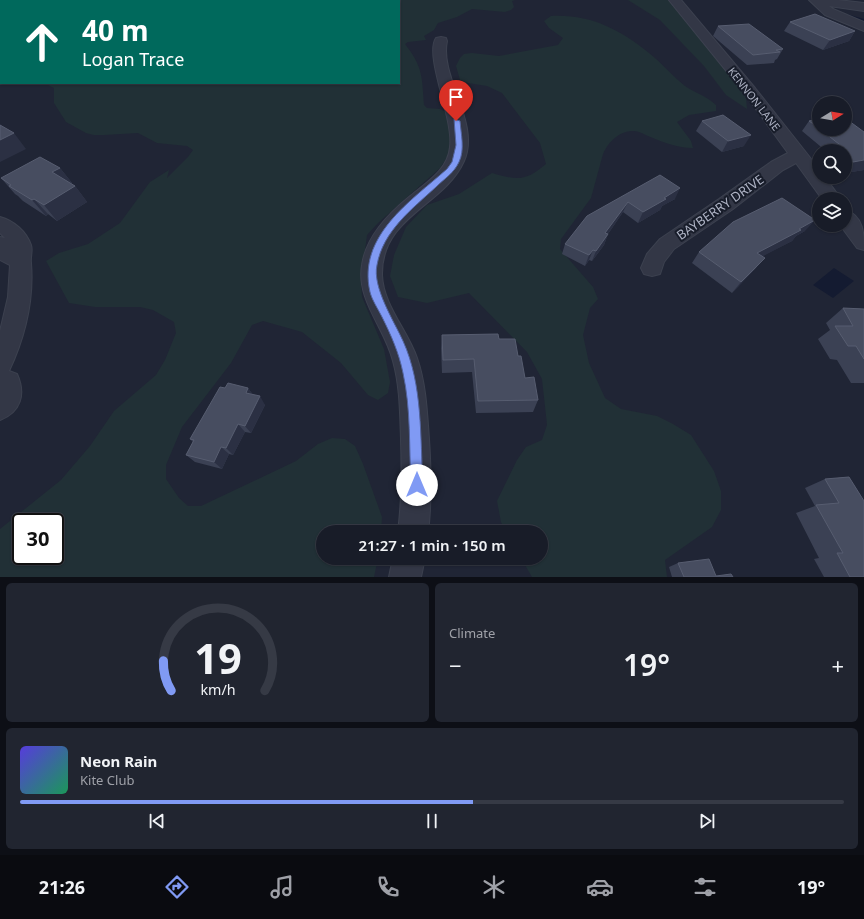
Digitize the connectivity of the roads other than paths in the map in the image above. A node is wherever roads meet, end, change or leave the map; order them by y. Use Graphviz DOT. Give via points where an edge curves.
graph roads {
  1 [pos="675,0"];
  2 [pos="815,0"];
  3 [pos="864,6"];
  4 [pos="864,27"];
  5 [pos="441,41"];
  6 [pos="797,155"];
  7 [pos="826,192"];
  8 [pos="0,224"];
  9 [pos="852,227"];
  10 [pos="864,243"];
  11 [pos="0,244"];
  12 [pos="19,260"];
  13 [pos="652,268"];
  14 [pos="0,364"];
  15 [pos="0,378"];
  16 [pos="0,408"];
  17 [pos="415,525"];
  18 [pos="408,565"];
  19 [pos="405,577"];
  1 -- 6 [label="street, KENNON LANE" via="750,91"];
  2 -- 3 [label="street"];
  2 -- 4 [label="street" via="829,12"];
  5 -- 17 [label="street" via="438,51 456,121 459,145 456,162 395,220 374,255 372,266 375,293 405,357 413,396 417,472"];
  6 -- 7 [label="street, KENNON LANE"];
  6 -- 13 [label="street, BAYBERRY DRIVE" via="777,166 668,244 657,256"];
  8 -- 12 [label="street" via="5,226 21,246"];
  9 -- 10 [label="street"];
  11 -- 12 [label="street" via="6,254"];
  12 -- 14 [label="street" via="21,273 18,302"];
  15 -- 16 [label="street" via="8,382 10,388 9,396"];
  18 -- 19 [label="street"];
}
